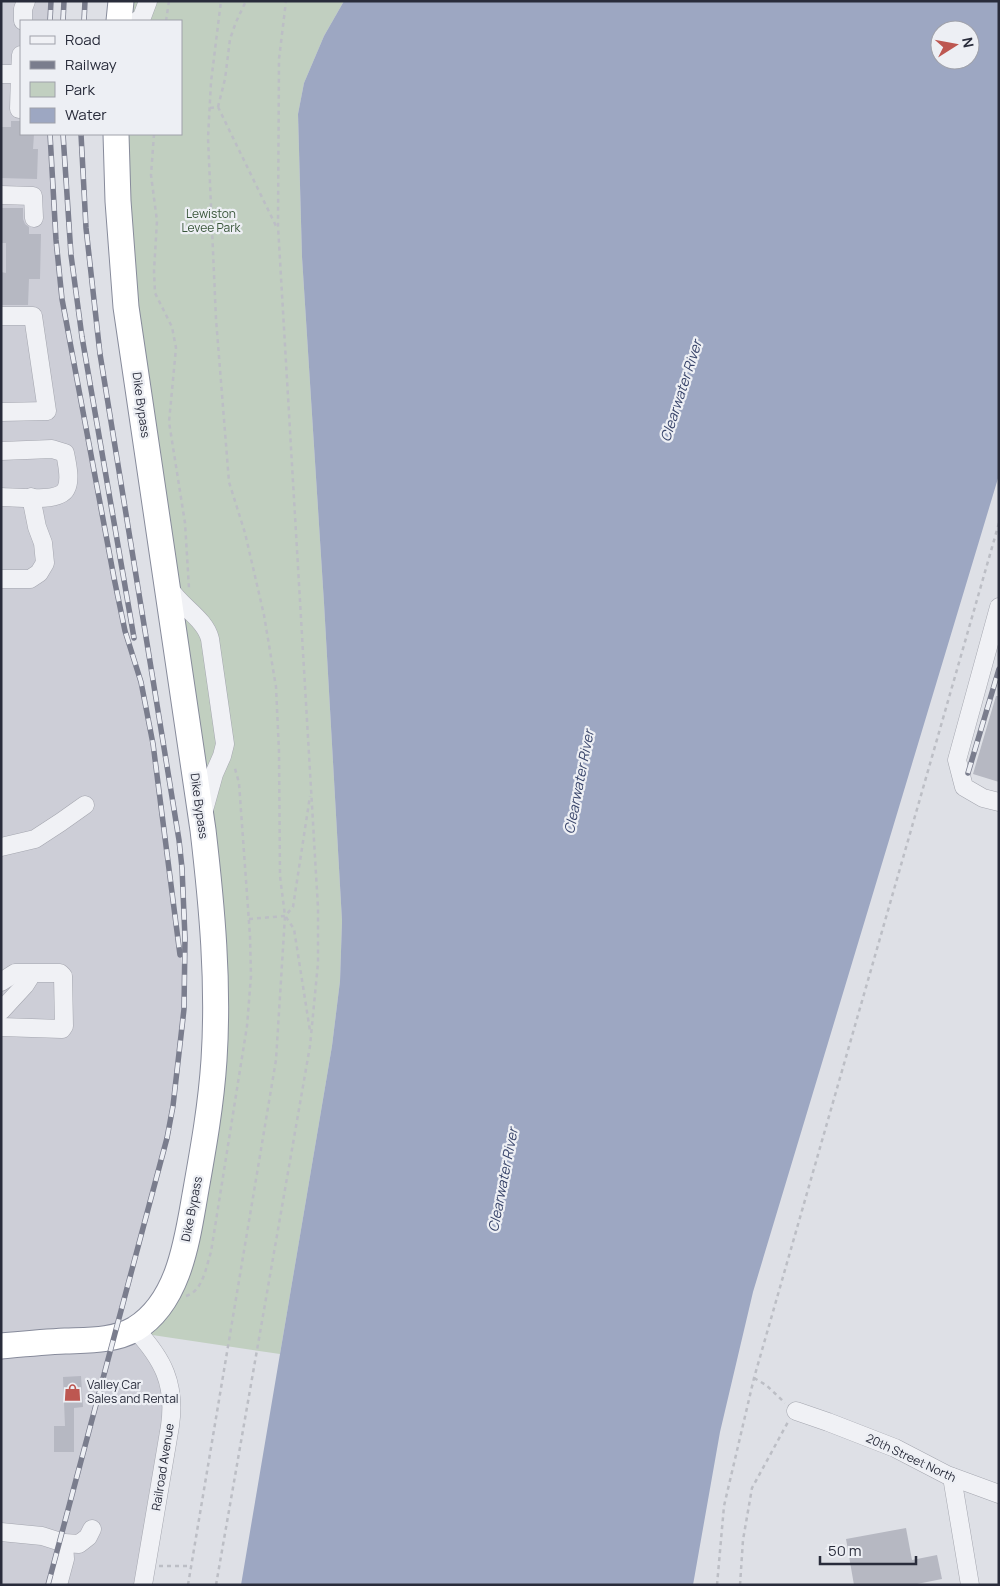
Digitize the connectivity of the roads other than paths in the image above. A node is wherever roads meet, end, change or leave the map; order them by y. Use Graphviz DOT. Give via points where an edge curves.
graph roads {
  1 [pos="26,1"];
  2 [pos="121,1"];
  3 [pos="148,1"];
  4 [pos="23,20"];
  5 [pos="119,20"];
  6 [pos="138,20"];
  7 [pos="1,74"];
  8 [pos="20,74"];
  9 [pos="19,109"];
  10 [pos="116,135"];
  11 [pos="1,195"];
  12 [pos="34,218"];
  13 [pos="1,316"];
  14 [pos="1,412"];
  15 [pos="1,451"];
  16 [pos="1,497"];
  17 [pos="31,497"];
  18 [pos="1,579"];
  19 [pos="166,582"];
  20 [pos="999,607"];
  21 [pos="999,802"];
  22 [pos="84,804"];
  23 [pos="203,830"];
  24 [pos="1,848"];
  25 [pos="32,974"];
  26 [pos="1,982"];
  27 [pos="1,1011"];
  28 [pos="1,1027"];
  29 [pos="135,1328"];
  30 [pos="101,1340"];
  31 [pos="1,1346"];
  32 [pos="1,1363"];
  33 [pos="791,1411"];
  34 [pos="952,1477"];
  35 [pos="999,1494"];
  36 [pos="92,1529"];
  37 [pos="1,1532"];
  38 [pos="64,1543"];
  39 [pos="58,1585"];
  40 [pos="143,1585"];
  41 [pos="970,1585"];
  1 -- 4 [label="street"];
  2 -- 5 [label="highway"];
  3 -- 6 [label="street"];
  7 -- 8 [label="street"];
  8 -- 9 [label="street"];
  10 -- 19 [label="highway, Dike Bypass" via="126,307"];
  11 -- 12 [label="street" via="33,196"];
  13 -- 14 [label="street" via="33,316 47,411"];
  15 -- 17 [label="street" via="52,449 66,454 68,488 50,498"];
  16 -- 17 [label="street"];
  17 -- 18 [label="street" via="37,528 44,543 45,563 30,579"];
  19 -- 23 [label="highway, Dike Bypass"];
  19 -- 23 [label="street" via="209,634 225,737 224,749 207,796"];
  20 -- 21 [label="street" via="956,760 964,786 983,798"];
  22 -- 24 [label="street" via="35,839"];
  23 -- 29 [label="highway, Dike Bypass" via="212,904 215,996 214,1059 205,1138 178,1269 161,1305"];
  25 -- 26 [label="street" via="15,973"];
  25 -- 27 [label="street"];
  25 -- 28 [label="street" via="43,971 63,976 64,1026 62,1029"];
  29 -- 30 [label="highway, Dike Bypass" via="120,1336"];
  29 -- 40 [label="street, Railroad Avenue" via="164,1367 172,1400"];
  30 -- 31 [label="highway, Dike Bypass"];
  30 -- 32 [label="highway" via="58,1354 20,1357"];
  33 -- 34 [label="street, 20th Street North" via="895,1448"];
  34 -- 35 [label="street, 20th Street North"];
  34 -- 41 [label="street"];
  36 -- 38 [label="street" via="79,1544"];
  37 -- 38 [label="street" via="42,1536"];
  38 -- 39 [label="street" via="65,1559"];
}
